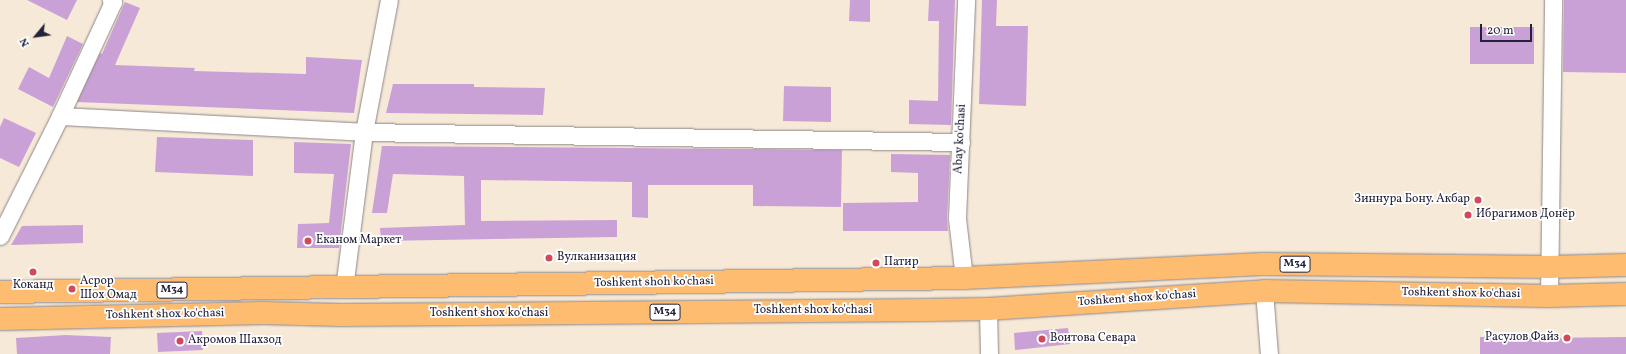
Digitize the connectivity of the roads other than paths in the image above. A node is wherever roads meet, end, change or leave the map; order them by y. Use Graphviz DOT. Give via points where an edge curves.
graph roads {
  1 [pos="111,0"];
  2 [pos="389,0"];
  3 [pos="966,0"];
  4 [pos="1552,0"];
  5 [pos="60,116"];
  6 [pos="364,132"];
  7 [pos="961,142"];
  8 [pos="0,236"];
  9 [pos="1626,265"];
  10 [pos="1549,267"];
  11 [pos="990,276"];
  12 [pos="964,278"];
  13 [pos="344,288"];
  14 [pos="264,289"];
  15 [pos="1264,291"];
  16 [pos="0,292"];
  17 [pos="1626,294"];
  18 [pos="1549,296"];
  19 [pos="988,308"];
  20 [pos="964,309"];
  21 [pos="263,313"];
  22 [pos="0,318"];
  23 [pos="989,354"];
  24 [pos="1269,354"];
  1 -- 5 [label="street" via="113,2"];
  2 -- 6 [label="street"];
  3 -- 7 [label="street, Abay ko'chasi"];
  4 -- 10 [label="street"];
  5 -- 6 [label="street"];
  5 -- 8 [label="street"];
  6 -- 7 [label="street"];
  6 -- 13 [label="street"];
  7 -- 12 [label="street, Abay ko'chasi" via="957,218"];
  9 -- 10 [label="main road, M34"];
  10 -- 11 [label="main road, M34" via="1263,264"];
  10 -- 18 [label="street"];
  11 -- 12 [label="main road, M34"];
  11 -- 19 [label="main road"];
  12 -- 13 [label="main road, Toshkent shoh ko'chasi / M34"];
  12 -- 20 [label="main road"];
  13 -- 14 [label="main road, Toshkent shox ko'chasi / M34"];
  14 -- 16 [label="main road, Toshkent shox ko'chasi / M34"];
  14 -- 21 [label="main road"];
  15 -- 18 [label="main road, Toshkent shox ko'chasi / M34"];
  15 -- 19 [label="main road, Toshkent shox ko'chasi / M34"];
  15 -- 24 [label="street"];
  17 -- 18 [label="main road, Toshkent shox ko'chasi / M34"];
  19 -- 20 [label="main road, Toshkent shox ko'chasi / M34"];
  19 -- 23 [label="street"];
  20 -- 21 [label="main road, Toshkent shox ko'chasi / M34"];
  21 -- 22 [label="main road, Toshkent shox ko'chasi / M34"];
}
